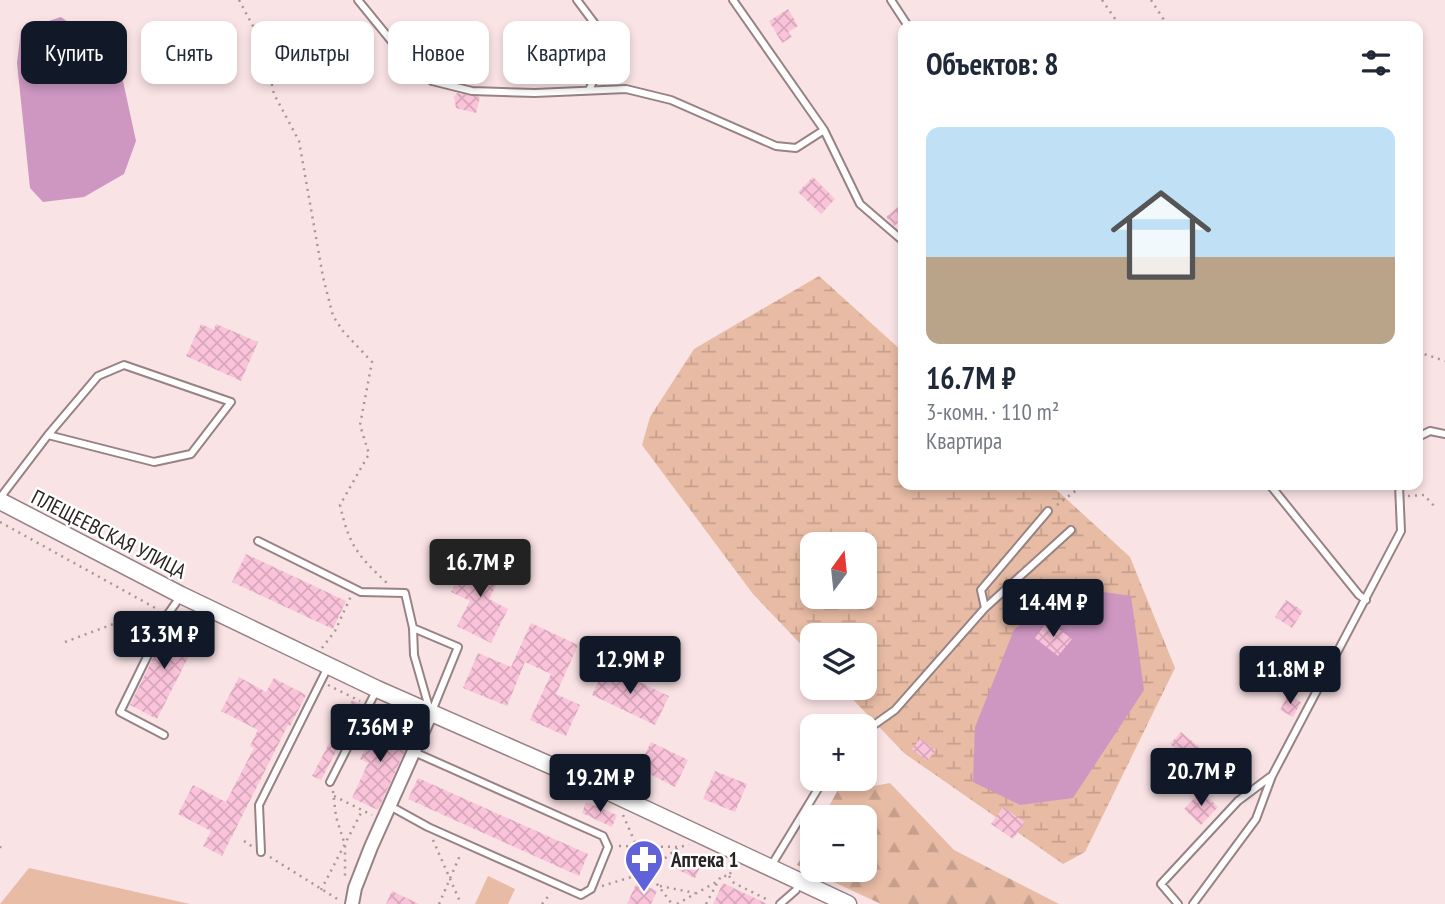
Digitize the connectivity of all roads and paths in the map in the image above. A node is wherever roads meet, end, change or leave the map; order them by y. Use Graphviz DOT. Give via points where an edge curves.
graph roads {
  1 [pos="239,0"];
  2 [pos="358,0"];
  3 [pos="578,0"];
  4 [pos="733,0"];
  5 [pos="891,0"];
  6 [pos="1102,0"];
  7 [pos="1151,0"];
  8 [pos="905,21"];
  9 [pos="1117,21"];
  10 [pos="1165,21"];
  11 [pos="589,90"];
  12 [pos="824,130"];
  13 [pos="898,237"];
  14 [pos="1423,354"];
  15 [pos="1445,361"];
  16 [pos="1423,434"];
  17 [pos="1445,434"];
  18 [pos="48,436"];
  19 [pos="1076,490"];
  20 [pos="1274,490"];
  21 [pos="1399,490"];
  22 [pos="1398,496"];
  23 [pos="0,500"];
  24 [pos="1436,508"];
  25 [pos="1048,511"];
  26 [pos="0,522"];
  27 [pos="1072,530"];
  28 [pos="258,541"];
  29 [pos="355,589"];
  30 [pos="405,593"];
  31 [pos="181,595"];
  32 [pos="1366,600"];
  33 [pos="985,608"];
  34 [pos="413,628"];
  35 [pos="65,642"];
  36 [pos="323,646"];
  37 [pos="326,671"];
  38 [pos="373,694"];
  39 [pos="431,713"];
  40 [pos="877,723"];
  41 [pos="164,735"];
  42 [pos="414,751"];
  43 [pos="1272,776"];
  44 [pos="330,782"];
  45 [pos="817,791"];
  46 [pos="390,806"];
  47 [pos="362,811"];
  48 [pos="623,815"];
  49 [pos="376,817"];
  50 [pos="428,827"];
  51 [pos="244,841"];
  52 [pos="465,844"];
  53 [pos="345,845"];
  54 [pos="637,845"];
  55 [pos="691,845"];
  56 [pos="608,847"];
  57 [pos="678,847"];
  58 [pos="261,852"];
  59 [pos="736,862"];
  60 [pos="770,868"];
  61 [pos="648,872"];
  62 [pos="729,876"];
  63 [pos="345,878"];
  64 [pos="450,881"];
  65 [pos="718,881"];
  66 [pos="799,881"];
  67 [pos="559,885"];
  68 [pos="659,886"];
  69 [pos="591,889"];
  70 [pos="321,890"];
  71 [pos="343,890"];
  72 [pos="695,893"];
  73 [pos="352,904"];
  74 [pos="439,904"];
  75 [pos="461,904"];
  76 [pos="542,904"];
  77 [pos="672,904"];
  78 [pos="677,904"];
  79 [pos="706,904"];
  80 [pos="772,904"];
  81 [pos="779,904"];
  82 [pos="848,904"];
  83 [pos="1178,904"];
  84 [pos="1193,904"];
  1 -- 30 [label="path" via="262,43 274,94 299,141 333,316 372,362 359,425 369,454 340,505 348,536 362,560"];
  2 -- 11 [label="lane" via="402,54 432,81 472,92"];
  3 -- 11 [label="lane" via="598,27 601,65"];
  4 -- 12 [label="lane"];
  5 -- 8 [label="lane"];
  6 -- 9 [label="path"];
  7 -- 10 [label="path"];
  11 -- 12 [label="lane" via="626,89 671,100 776,146 796,148"];
  12 -- 13 [label="lane" via="860,204"];
  14 -- 15 [label="path"];
  16 -- 17 [label="lane"];
  18 -- 18 [label="lane" via="154,462 191,454 231,402 124,365 98,376"];
  18 -- 23 [label="lane"];
  19 -- 25 [label="path"];
  20 -- 32 [label="lane"];
  21 -- 22 [label="lane"];
  22 -- 24 [label="path" via="1423,495"];
  22 -- 32 [label="lane" via="1401,531"];
  23 -- 31 [label="street, ПЛЕЩЕЕВСКАЯ УЛИЦА"];
  25 -- 33 [label="lane" via="981,590"];
  26 -- 35 [label="path" via="162,612 135,616"];
  27 -- 33 [label="lane"];
  28 -- 29 [label="lane"];
  29 -- 30 [label="lane"];
  29 -- 36 [label="path"];
  30 -- 34 [label="lane"];
  31 -- 37 [label="street, ПЛЕЩЕЕВСКАЯ УЛИЦА"];
  31 -- 41 [label="lane" via="120,712"];
  32 -- 43 [label="lane"];
  33 -- 40 [label="lane" via="895,710"];
  34 -- 39 [label="lane" via="414,655"];
  34 -- 39 [label="lane" via="458,647"];
  37 -- 38 [label="street, ПЛЕЩЕЕВСКАЯ УЛИЦА"];
  37 -- 38 [label="path" via="327,684 363,702"];
  37 -- 58 [label="lane" via="259,805"];
  38 -- 39 [label="street, ПЛЕЩЕЕВСКАЯ УЛИЦА"];
  38 -- 44 [label="lane"];
  39 -- 42 [label="street"];
  39 -- 60 [label="street, ПЛЕЩЕЕВСКАЯ УЛИЦА"];
  42 -- 46 [label="street"];
  42 -- 56 [label="lane" via="603,836"];
  43 -- 83 [label="lane" via="1238,801 1161,884"];
  43 -- 84 [label="lane" via="1256,819"];
  45 -- 60 [label="lane"];
  46 -- 50 [label="lane"];
  46 -- 73 [label="street"];
  47 -- 49 [label="path"];
  47 -- 53 [label="path"];
  47 -- 53 [label="path" via="334,796"];
  48 -- 54 [label="path"];
  50 -- 52 [label="lane"];
  50 -- 64 [label="path"];
  51 -- 58 [label="path"];
  52 -- 64 [label="path"];
  52 -- 67 [label="lane"];
  53 -- 63 [label="path"];
  53 -- 70 [label="path"];
  54 -- 56 [label="path"];
  54 -- 57 [label="path"];
  54 -- 61 [label="path"];
  55 -- 57 [label="path"];
  56 -- 69 [label="lane"];
  57 -- 61 [label="path"];
  58 -- 70 [label="path"];
  59 -- 62 [label="path"];
  60 -- 66 [label="street, ПЛЕЩЕЕВСКАЯ УЛИЦА"];
  61 -- 68 [label="path"];
  61 -- 69 [label="path"];
  62 -- 65 [label="path"];
  62 -- 80 [label="path"];
  64 -- 74 [label="path"];
  64 -- 75 [label="path"];
  65 -- 72 [label="path"];
  65 -- 79 [label="path"];
  66 -- 81 [label="lane" via="796,890"];
  66 -- 82 [label="street, ПЛЕЩЕЕВСКАЯ УЛИЦА"];
  67 -- 69 [label="lane" via="581,895"];
  67 -- 76 [label="path"];
  68 -- 72 [label="path"];
  68 -- 77 [label="path"];
  70 -- 71 [label="path" via="343,903"];
  72 -- 78 [label="path"];
}
